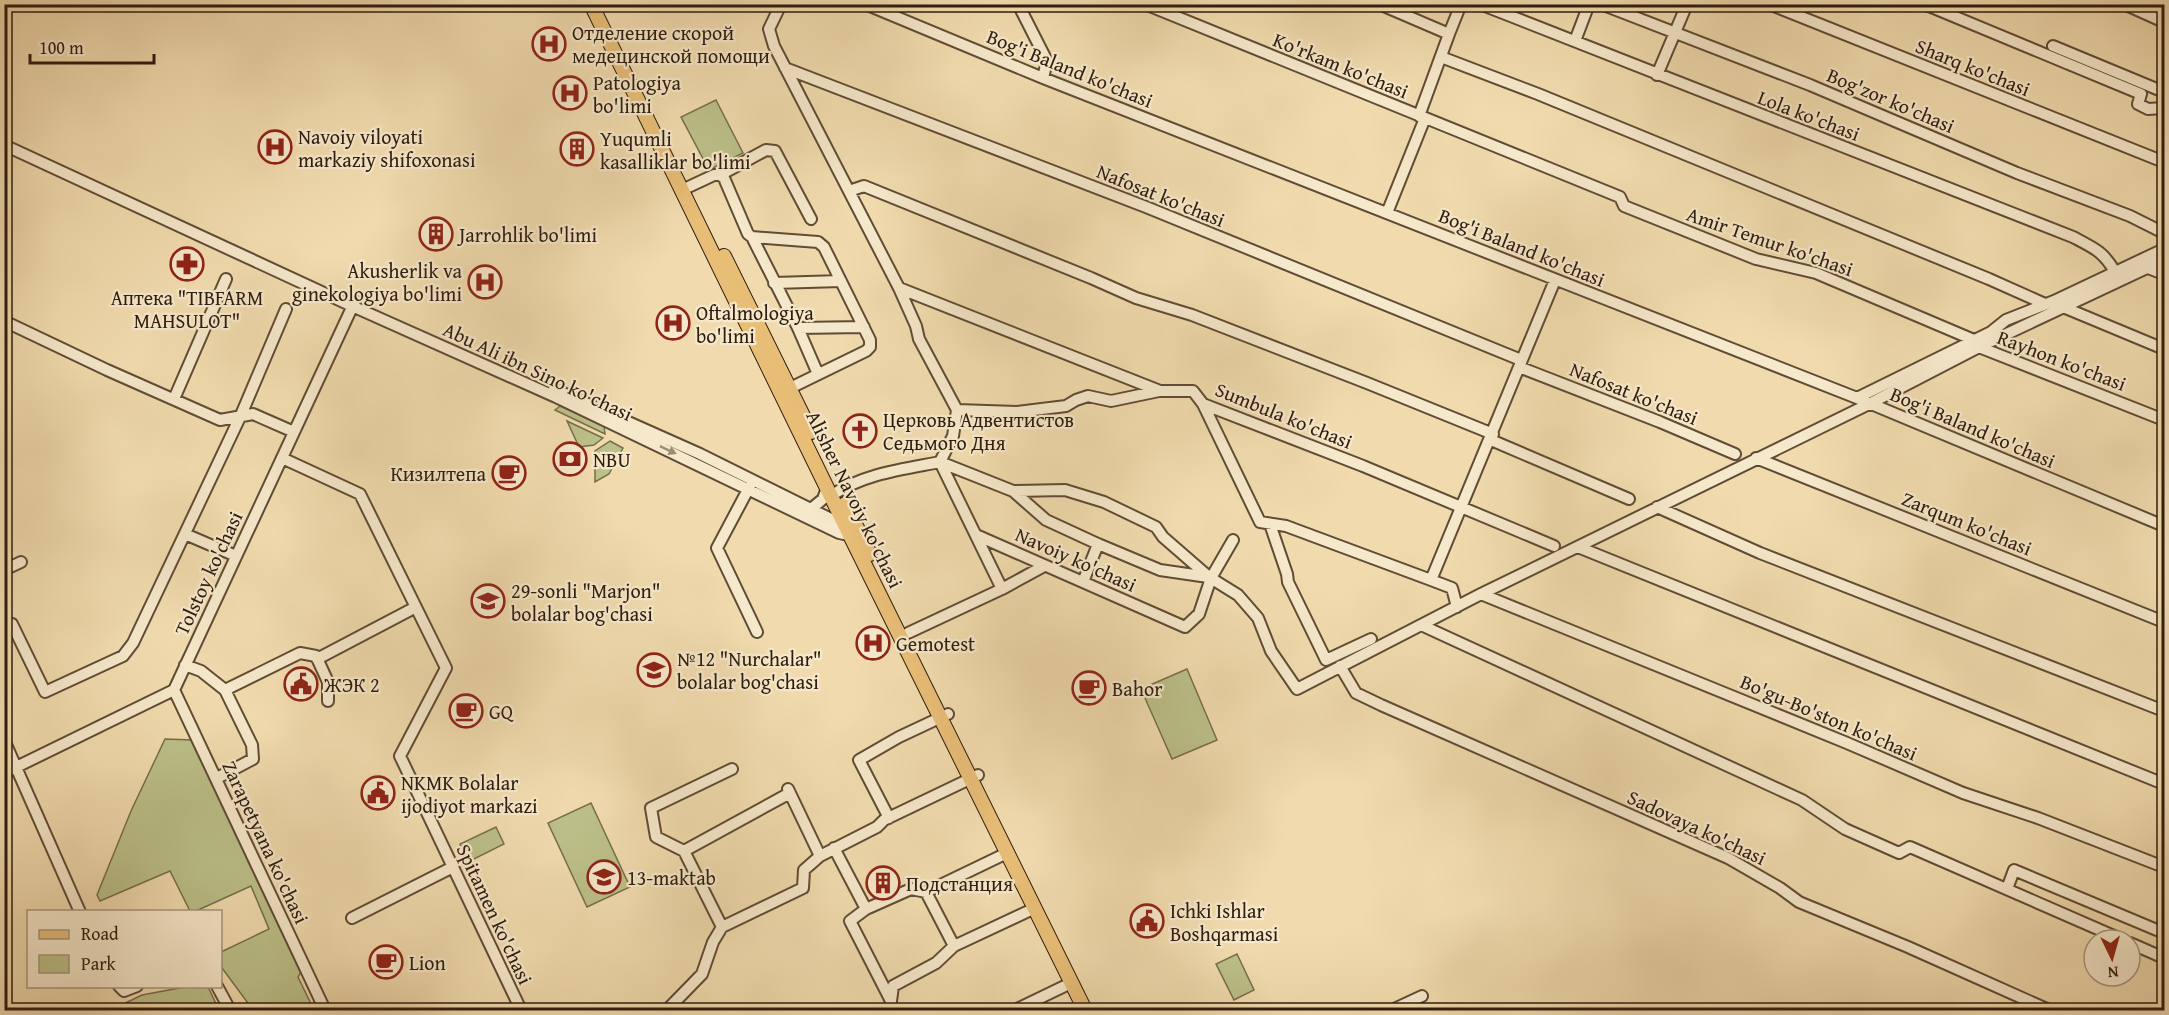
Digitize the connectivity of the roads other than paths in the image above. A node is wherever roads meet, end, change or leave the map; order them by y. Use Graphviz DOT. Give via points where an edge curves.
graph roads {
  1 [pos="591,4"];
  2 [pos="601,4"];
  3 [pos="781,4"];
  4 [pos="865,4"];
  5 [pos="1018,4"];
  6 [pos="1145,4"];
  7 [pos="1379,4"];
  8 [pos="1461,4"];
  9 [pos="1480,4"];
  10 [pos="1588,4"];
  11 [pos="1601,4"];
  12 [pos="1687,4"];
  13 [pos="1769,4"];
  14 [pos="1924,4"];
  15 [pos="2124,4"];
  16 [pos="2164,22"];
  17 [pos="1674,32"];
  18 [pos="1449,34"];
  19 [pos="1575,41"];
  20 [pos="2054,45"];
  21 [pos="1441,57"];
  22 [pos="785,68"];
  23 [pos="1657,75"];
  24 [pos="1043,78"];
  25 [pos="2164,92"];
  26 [pos="2164,108"];
  27 [pos="1422,117"];
  28 [pos="4,138"];
  29 [pos="4,145"];
  30 [pos="2164,162"];
  31 [pos="720,175"];
  32 [pos="686,188"];
  33 [pos="849,191"];
  34 [pos="1387,213"];
  35 [pos="811,219"];
  36 [pos="2164,233"];
  37 [pos="752,237"];
  38 [pos="2164,249"];
  39 [pos="2164,260"];
  40 [pos="2148,268"];
  41 [pos="2115,272"];
  42 [pos="2164,274"];
  43 [pos="226,279"];
  44 [pos="1555,280"];
  45 [pos="841,281"];
  46 [pos="774,283"];
  47 [pos="899,288"];
  48 [pos="354,303"];
  49 [pos="2045,304"];
  50 [pos="2063,307"];
  51 [pos="286,309"];
  52 [pos="4,321"];
  53 [pos="864,327"];
  54 [pos="798,328"];
  55 [pos="1977,344"];
  56 [pos="2164,349"];
  57 [pos="1520,363"];
  58 [pos="818,374"];
  59 [pos="785,390"];
  60 [pos="1160,390"];
  61 [pos="1857,398"];
  62 [pos="174,399"];
  63 [pos="1203,404"];
  64 [pos="1869,404"];
  65 [pos="957,410"];
  66 [pos="241,415"];
  67 [pos="2164,420"];
  68 [pos="294,432"];
  69 [pos="1492,437"];
  70 [pos="1735,454"];
  71 [pos="282,458"];
  72 [pos="1756,458"];
  73 [pos="940,462"];
  74 [pos="751,484"];
  75 [pos="1013,490"];
  76 [pos="832,491"];
  77 [pos="1629,499"];
  78 [pos="1461,507"];
  79 [pos="1657,507"];
  80 [pos="811,509"];
  81 [pos="1270,524"];
  82 [pos="2164,526"];
  83 [pos="853,531"];
  84 [pos="185,534"];
  85 [pos="975,535"];
  86 [pos="1233,540"];
  87 [pos="1098,544"];
  88 [pos="1554,546"];
  89 [pos="1578,547"];
  90 [pos="236,556"];
  91 [pos="21,562"];
  92 [pos="1044,566"];
  93 [pos="4,570"];
  94 [pos="1210,577"];
  95 [pos="1431,580"];
  96 [pos="1083,582"];
  97 [pos="1002,589"];
  98 [pos="1481,594"];
  99 [pos="416,607"];
  100 [pos="1457,607"];
  101 [pos="2164,622"];
  102 [pos="1420,625"];
  103 [pos="4,628"];
  104 [pos="757,632"];
  105 [pos="908,633"];
  106 [pos="1371,639"];
  107 [pos="317,658"];
  108 [pos="185,665"];
  109 [pos="1340,666"];
  110 [pos="174,690"];
  111 [pos="225,690"];
  112 [pos="328,701"];
  113 [pos="2164,711"];
  114 [pos="944,716"];
  115 [pos="4,740"];
  116 [pos="16,768"];
  117 [pos="732,769"];
  118 [pos="4,773"];
  119 [pos="975,777"];
  120 [pos="217,778"];
  121 [pos="2164,784"];
  122 [pos="889,818"];
  123 [pos="834,848"];
  124 [pos="684,851"];
  125 [pos="1007,853"];
  126 [pos="820,856"];
  127 [pos="453,867"];
  128 [pos="2164,867"];
  129 [pos="2007,889"];
  130 [pos="926,892"];
  131 [pos="1035,908"];
  132 [pos="866,909"];
  133 [pos="79,910"];
  134 [pos="352,918"];
  135 [pos="722,927"];
  136 [pos="2096,928"];
  137 [pos="2164,933"];
  138 [pos="954,946"];
  139 [pos="2142,948"];
  140 [pos="2164,958"];
  141 [pos="1071,982"];
  142 [pos="120,988"];
  143 [pos="134,988"];
  144 [pos="218,988"];
  145 [pos="1422,996"];
  146 [pos="890,1006"];
  147 [pos="230,1011"];
  148 [pos="325,1011"];
  149 [pos="521,1011"];
  150 [pos="668,1011"];
  151 [pos="1015,1011"];
  152 [pos="1085,1011"];
  153 [pos="1094,1011"];
  154 [pos="1392,1011"];
  155 [pos="2049,1011"];
  1 -- 32 [label="main road, Alisher Navoiy ko'chasi"];
  2 -- 32 [label="main road, Alisher Navoiy ko'chasi"];
  3 -- 22 [label="street" via="769,29"];
  4 -- 24 [label="street, Bog'i Baland ko'chasi"];
  5 -- 24 [label="street" via="1047,61"];
  6 -- 27 [label="street, Ko'rkam ko'chasi"];
  7 -- 18 [label="street"];
  8 -- 18 [label="street"];
  9 -- 19 [label="street, Lola ko'chasi"];
  10 -- 19 [label="street"];
  11 -- 17 [label="street, Bog'zor ko'chasi"];
  12 -- 17 [label="street"];
  13 -- 30 [label="street, Sharq ko'chasi"];
  14 -- 26 [label="street" via="2141,94 2138,104 2148,109"];
  15 -- 16 [label="street"];
  17 -- 23 [label="street"];
  17 -- 36 [label="street, Bog'zor ko'chasi"];
  18 -- 21 [label="street"];
  19 -- 23 [label="street, Lola ko'chasi"];
  20 -- 25 [label="street"];
  21 -- 27 [label="street"];
  21 -- 49 [label="street"];
  22 -- 33 [label="street"];
  22 -- 57 [label="street, Nafosat ko'chasi" via="1157,212"];
  23 -- 41 [label="street, Lola ko'chasi" via="2073,237 2098,249"];
  24 -- 34 [label="street, Bog'i Baland ko'chasi"];
  27 -- 34 [label="street"];
  27 -- 55 [label="street, Amir Temur ko'chasi" via="1620,197 1624,206 1756,259 1816,273"];
  28 -- 48 [label="street, Abu Ali ibn Sino ko'chasi"];
  29 -- 48 [label="street, Abu Ali ibn Sino ko'chasi"];
  31 -- 32 [label="street"];
  31 -- 35 [label="street" via="766,150 775,151"];
  31 -- 37 [label="street"];
  32 -- 59 [label="main road, Alisher Navoiy ko'chasi"];
  33 -- 47 [label="street"];
  33 -- 69 [label="street" via="864,186 1136,298 1192,315 1356,379"];
  34 -- 44 [label="street, Bog'i Baland ko'chasi"];
  37 -- 45 [label="street" via="818,242"];
  37 -- 46 [label="street"];
  38 -- 41 [label="street"];
  39 -- 40 [label="street"];
  40 -- 42 [label="street"];
  40 -- 50 [label="street"];
  41 -- 49 [label="street"];
  43 -- 62 [label="street"];
  44 -- 57 [label="street"];
  44 -- 61 [label="street, Bog'i Baland ko'chasi"];
  45 -- 46 [label="street"];
  45 -- 53 [label="street"];
  46 -- 54 [label="street"];
  47 -- 60 [label="street, Sumbula ko'chasi"];
  47 -- 65 [label="street" via="919,339"];
  48 -- 68 [label="street, Tolstoy ko'chasi"];
  48 -- 74 [label="street, Abu Ali ibn Sino ko'chasi" via="700,454"];
  49 -- 55 [label="street" via="2006,320"];
  50 -- 55 [label="street"];
  50 -- 56 [label="street"];
  51 -- 66 [label="street"];
  52 -- 62 [label="street"];
  53 -- 54 [label="street"];
  53 -- 58 [label="street" via="870,347"];
  54 -- 58 [label="street"];
  55 -- 61 [label="street"];
  55 -- 64 [label="street"];
  55 -- 67 [label="street, Rayhon ko'chasi"];
  57 -- 69 [label="street"];
  57 -- 70 [label="street, Nafosat ko'chasi"];
  58 -- 59 [label="street"];
  59 -- 76 [label="main road, Alisher Navoiy ko'chasi"];
  60 -- 63 [label="street, Sumbula ko'chasi" via="1193,392"];
  60 -- 65 [label="street" via="1111,401 1088,396 1066,406 1017,412"];
  61 -- 64 [label="street, Bog'i Baland ko'chasi"];
  62 -- 66 [label="street" via="220,420"];
  63 -- 78 [label="street, Sumbula ko'chasi"];
  63 -- 81 [label="street" via="1260,522"];
  64 -- 72 [label="street"];
  64 -- 82 [label="street, Bog'i Baland ko'chasi"];
  65 -- 73 [label="street" via="953,436"];
  66 -- 68 [label="street" via="253,414"];
  66 -- 84 [label="street"];
  68 -- 71 [label="street, Tolstoy ko'chasi"];
  69 -- 77 [label="street"];
  69 -- 78 [label="street"];
  71 -- 90 [label="street, Tolstoy ko'chasi"];
  71 -- 99 [label="street, Spitamen ko'chasi" via="360,494"];
  72 -- 79 [label="street"];
  72 -- 101 [label="street, Zarqum ko'chasi"];
  73 -- 75 [label="street"];
  73 -- 76 [label="street"];
  73 -- 85 [label="street"];
  74 -- 80 [label="street, Abu Ali ibn Sino ko'chasi"];
  74 -- 83 [label="street, Abu Ali ibn Sino ko'chasi" via="839,533"];
  74 -- 104 [label="street" via="717,548"];
  75 -- 87 [label="street, Navoiy ko'chasi" via="1046,520"];
  75 -- 94 [label="street" via="1065,490 1104,502 1156,527 1162,537"];
  76 -- 80 [label="street"];
  76 -- 83 [label="main road, Alisher Navoiy ko'chasi"];
  78 -- 88 [label="street, Sumbula ko'chasi"];
  78 -- 95 [label="street"];
  79 -- 89 [label="street"];
  79 -- 113 [label="street" via="1760,553"];
  80 -- 83 [label="street, Abu Ali ibn Sino ko'chasi"];
  81 -- 95 [label="street" via="1286,526"];
  81 -- 106 [label="street" via="1288,582 1326,660"];
  83 -- 105 [label="main road, Alisher Navoiy ko'chasi"];
  83 -- 114 [label="main road, Alisher Navoiy ko'chasi"];
  84 -- 90 [label="street"];
  84 -- 103 [label="street" via="133,643 123,656 45,692 12,624"];
  85 -- 92 [label="street, Navoiy ko'chasi"];
  85 -- 97 [label="street"];
  86 -- 94 [label="street"];
  87 -- 94 [label="street, Navoiy ko'chasi" via="1160,570"];
  87 -- 96 [label="street"];
  89 -- 98 [label="street"];
  89 -- 121 [label="street"];
  90 -- 108 [label="street, Tolstoy ko'chasi"];
  91 -- 93 [label="street"];
  92 -- 96 [label="street, Navoiy ko'chasi"];
  92 -- 97 [label="street"];
  94 -- 96 [label="street, Navoiy ko'chasi" via="1199,614 1185,627"];
  94 -- 109 [label="street" via="1238,596 1258,618 1271,651 1297,688"];
  95 -- 100 [label="street" via="1452,588"];
  97 -- 105 [label="street"];
  98 -- 100 [label="street"];
  98 -- 128 [label="street, Bo'gu-Bo'ston ko'chasi" via="1964,793"];
  99 -- 107 [label="street"];
  99 -- 127 [label="street, Spitamen ko'chasi" via="446,668 400,756"];
  100 -- 102 [label="street"];
  102 -- 109 [label="street"];
  102 -- 129 [label="street" via="1802,800 1845,829 1899,853 1910,847"];
  105 -- 114 [label="main road, Alisher Navoiy ko'chasi"];
  107 -- 111 [label="street" via="300,653"];
  107 -- 112 [label="street" via="328,682"];
  108 -- 110 [label="street, Tolstoy ko'chasi"];
  108 -- 111 [label="street" via="201,671"];
  109 -- 155 [label="street, Sadovaya ko'chasi" via="1356,693 1372,701 1728,858 1799,902"];
  110 -- 116 [label="street"];
  110 -- 120 [label="street, Zarapetyana ko'chasi"];
  111 -- 120 [label="street" via="252,745 252,759"];
  114 -- 119 [label="main road, Alisher Navoiy ko'chasi"];
  114 -- 122 [label="street" via="858,760"];
  115 -- 116 [label="street"];
  116 -- 118 [label="street"];
  116 -- 133 [label="street"];
  117 -- 124 [label="street" via="651,808 656,837"];
  119 -- 122 [label="street"];
  119 -- 125 [label="main road, Alisher Navoiy ko'chasi"];
  119 -- 153 [label="main road, Alisher Navoiy ko'chasi"];
  120 -- 148 [label="street, Zarapetyana ko'chasi"];
  122 -- 123 [label="street"];
  123 -- 126 [label="street"];
  123 -- 132 [label="street"];
  124 -- 126 [label="street" via="789,791"];
  124 -- 135 [label="street"];
  125 -- 130 [label="street"];
  125 -- 131 [label="main road, Alisher Navoiy ko'chasi"];
  126 -- 135 [label="street" via="804,870 803,888"];
  127 -- 134 [label="street"];
  127 -- 149 [label="street, Spitamen ko'chasi"];
  129 -- 136 [label="street"];
  129 -- 137 [label="street" via="2014,870"];
  130 -- 132 [label="street" via="911,890"];
  130 -- 138 [label="street"];
  131 -- 138 [label="street"];
  131 -- 141 [label="main road, Alisher Navoiy ko'chasi"];
  132 -- 146 [label="street" via="850,921"];
  135 -- 150 [label="street" via="702,974"];
  138 -- 146 [label="street" via="936,963 893,986"];
  139 -- 140 [label="street"];
  141 -- 151 [label="street"];
  141 -- 152 [label="main road, Alisher Navoiy ko'chasi"];
  142 -- 143 [label="street"];
  144 -- 147 [label="street"];
  145 -- 154 [label="street"];
}
